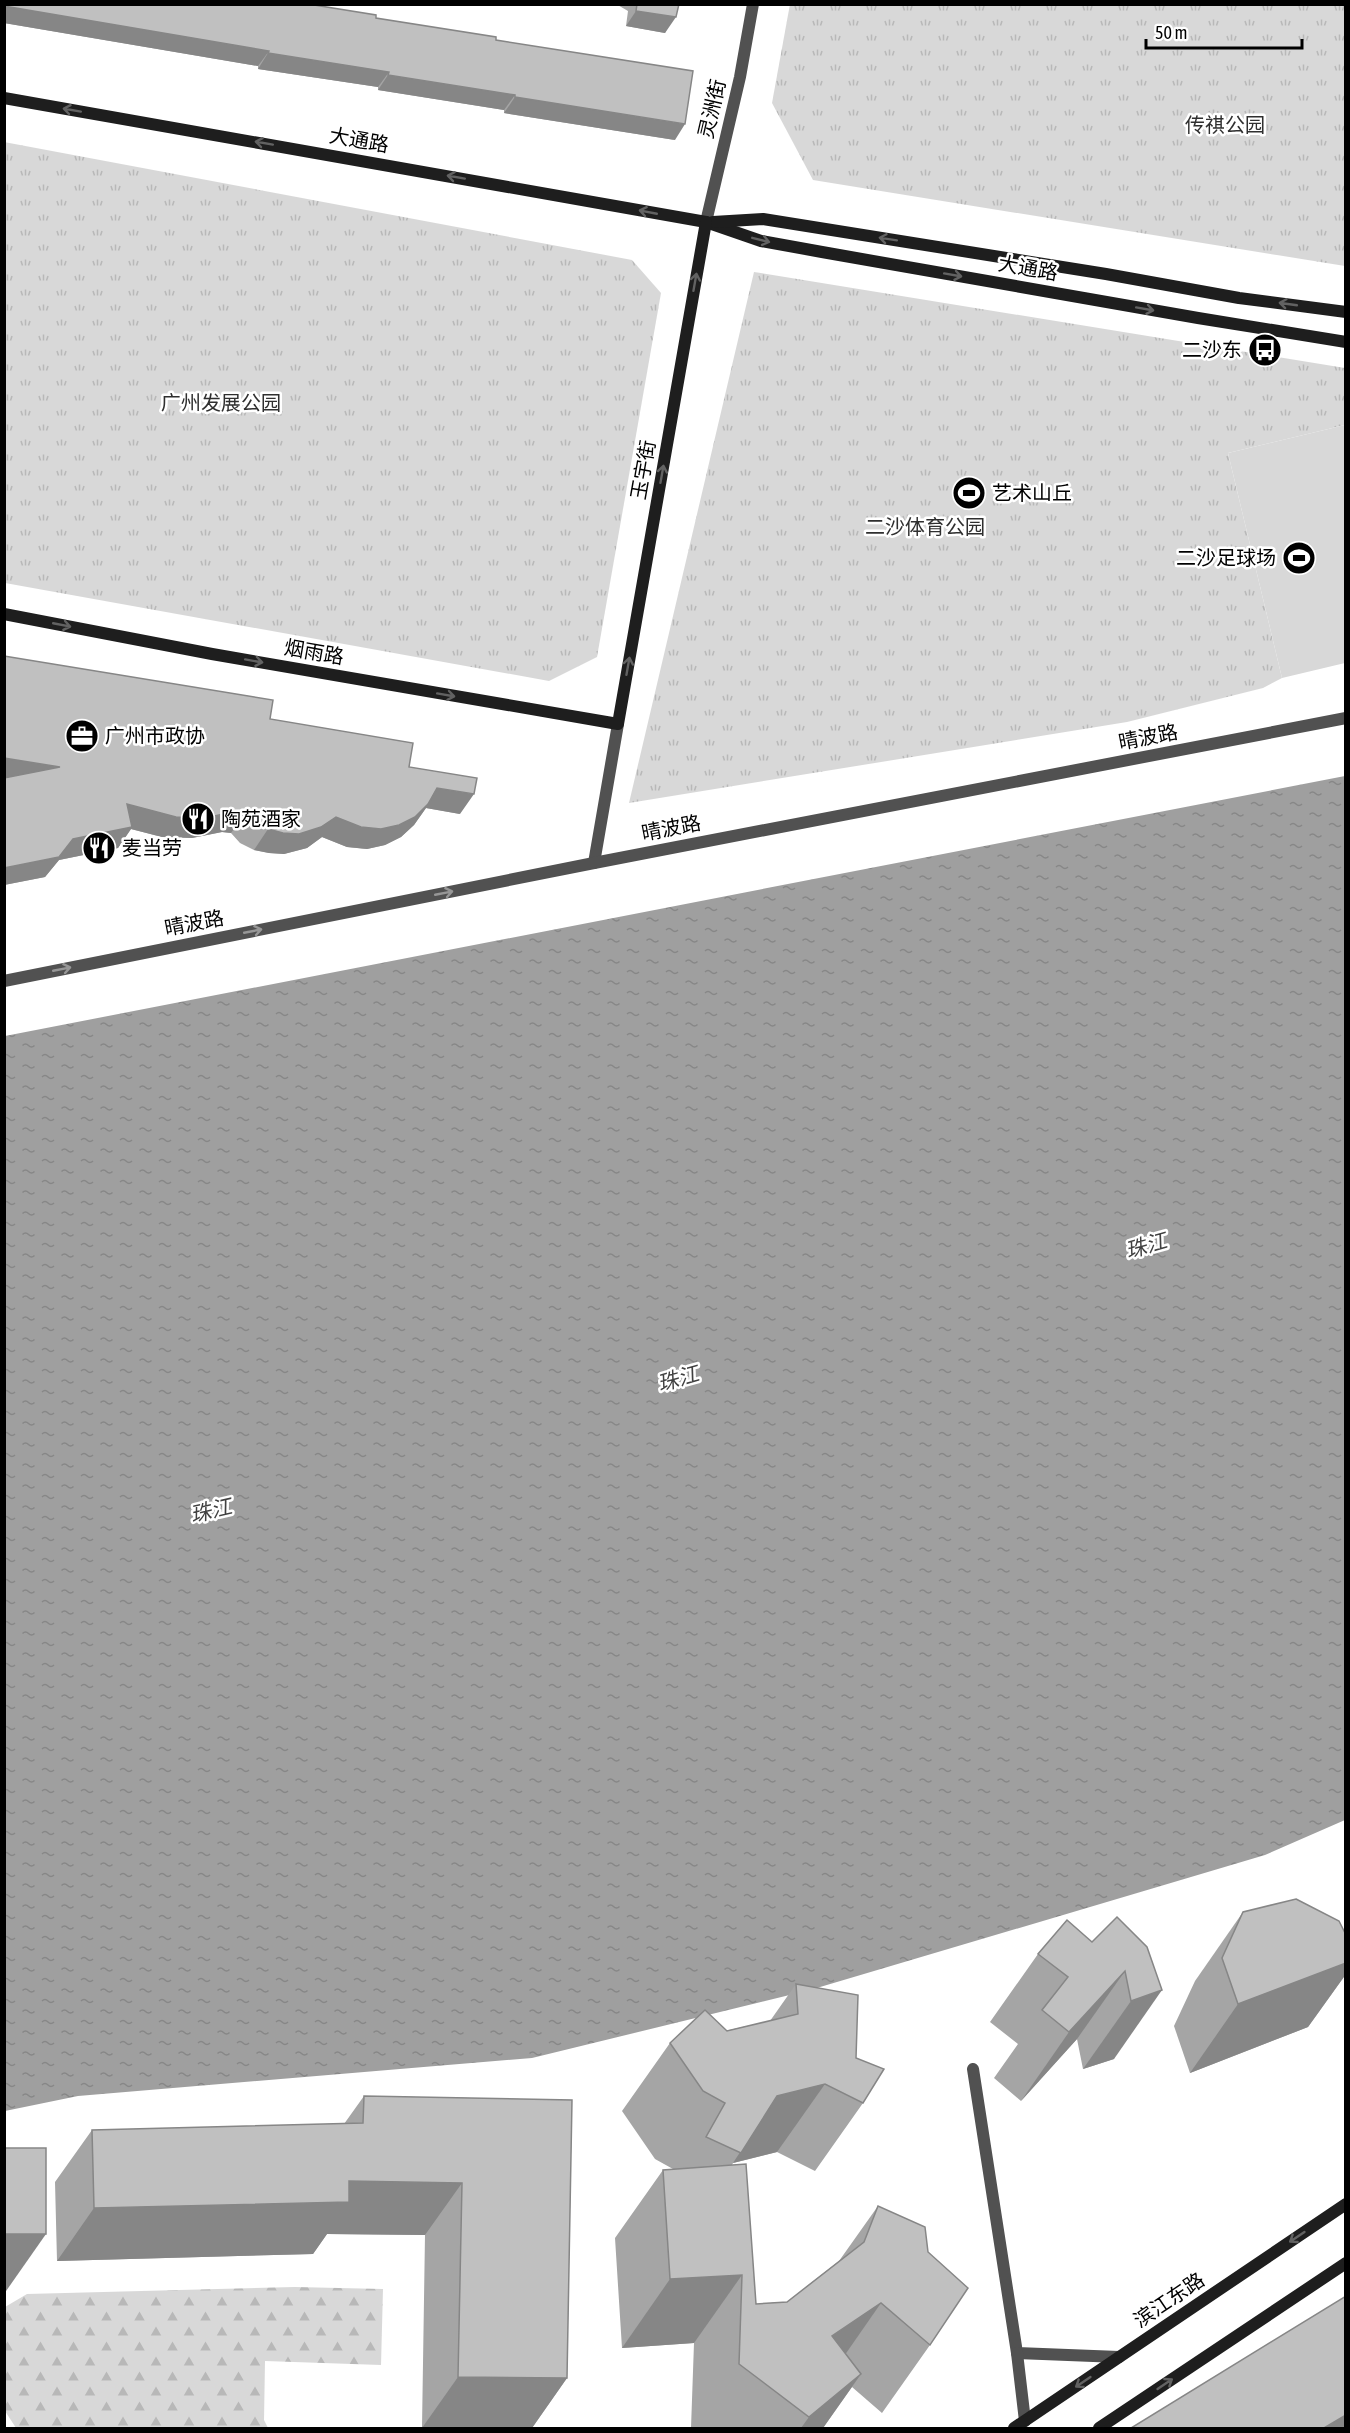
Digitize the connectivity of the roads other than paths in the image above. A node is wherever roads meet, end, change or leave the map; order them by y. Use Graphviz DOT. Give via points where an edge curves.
graph roads {
  1 [pos="753,4"];
  2 [pos="4,98"];
  3 [pos="706,222"];
  4 [pos="1346,312"];
  5 [pos="1346,342"];
  6 [pos="4,614"];
  7 [pos="1346,718"];
  8 [pos="618,724"];
  9 [pos="594,863"];
  10 [pos="4,981"];
  11 [pos="973,2069"];
  12 [pos="1346,2204"];
  13 [pos="1346,2263"];
  14 [pos="1017,2353"];
  15 [pos="1119,2357"];
  16 [pos="1025,2421"];
  17 [pos="1014,2428"];
  18 [pos="1099,2428"];
  1 -- 3 [label="street, 灵洲街"];
  3 -- 2 [label="main road, 大通路, one-way"];
  4 -- 3 [label="main road, 大通路, one-way" via="1239,298 763,219"];
  3 -- 5 [label="main road, 大通路, one-way" via="761,241"];
  8 -- 3 [label="main road, 玉宇街, one-way"];
  6 -- 8 [label="main road, 烟雨路, one-way"];
  7 -- 9 [label="street, 晴波路"];
  8 -- 9 [label="street"];
  10 -- 9 [label="street, 晴波路, one-way"];
  11 -- 14 [label="street"];
  12 -- 15 [label="main road, 滨江东路, one-way"];
  18 -- 13 [label="main road, one-way"];
  14 -- 15 [label="street"];
  14 -- 16 [label="street"];
  15 -- 16 [label="main road, 滨江东路, one-way"];
  16 -- 17 [label="main road, 滨江东路"];
}
